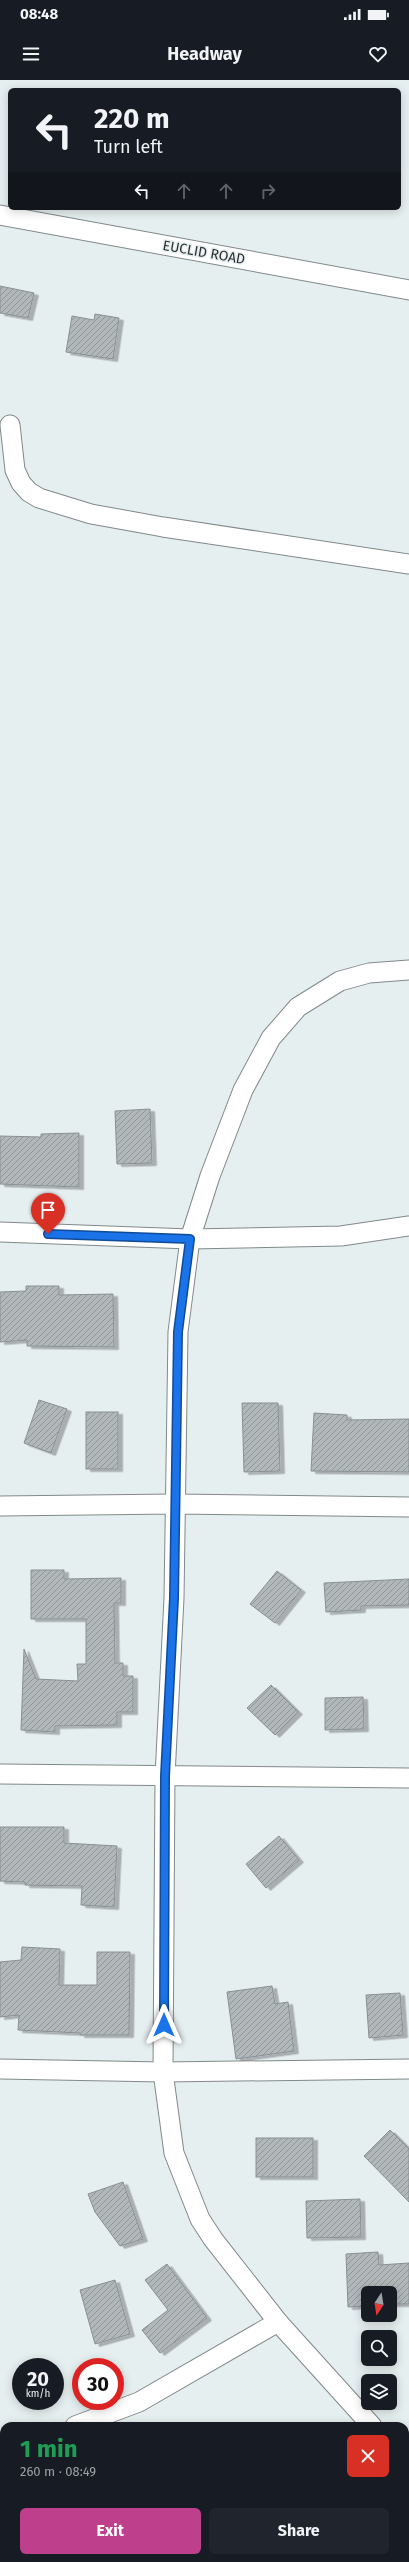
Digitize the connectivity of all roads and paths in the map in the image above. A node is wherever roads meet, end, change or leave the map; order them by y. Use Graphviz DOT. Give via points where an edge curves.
graph roads {
  1 [pos="0,215"];
  2 [pos="409,290"];
  3 [pos="10,425"];
  4 [pos="409,564"];
  5 [pos="409,970"];
  6 [pos="409,1226"];
  7 [pos="0,1232"];
  8 [pos="190,1239"];
  9 [pos="175,1504"];
  10 [pos="0,1506"];
  11 [pos="409,1507"];
  12 [pos="0,1774"];
  13 [pos="165,1776"];
  14 [pos="409,1778"];
  15 [pos="0,2068"];
  16 [pos="409,2069"];
  17 [pos="163,2072"];
  18 [pos="278,2322"];
  19 [pos="86,2422"];
  20 [pos="368,2422"];
  1 -- 2 [label="street, EUCLID ROAD"];
  3 -- 4 [label="street" via="15,470 21,483 39,498 91,514 163,527"];
  5 -- 8 [label="street" via="369,973 340,981 298,1007 271,1038 243,1090 210,1176"];
  6 -- 8 [label="street" via="341,1236"];
  7 -- 8 [label="street"];
  8 -- 9 [label="street" via="178,1332"];
  9 -- 10 [label="street"];
  9 -- 11 [label="street"];
  9 -- 13 [label="street" via="174,1598"];
  12 -- 13 [label="street"];
  13 -- 14 [label="street"];
  13 -- 17 [label="street"];
  15 -- 17 [label="street"];
  16 -- 17 [label="street"];
  17 -- 18 [label="street" via="174,2153 200,2219"];
  18 -- 19 [label="street" via="139,2402"];
  18 -- 20 [label="street"];
}
